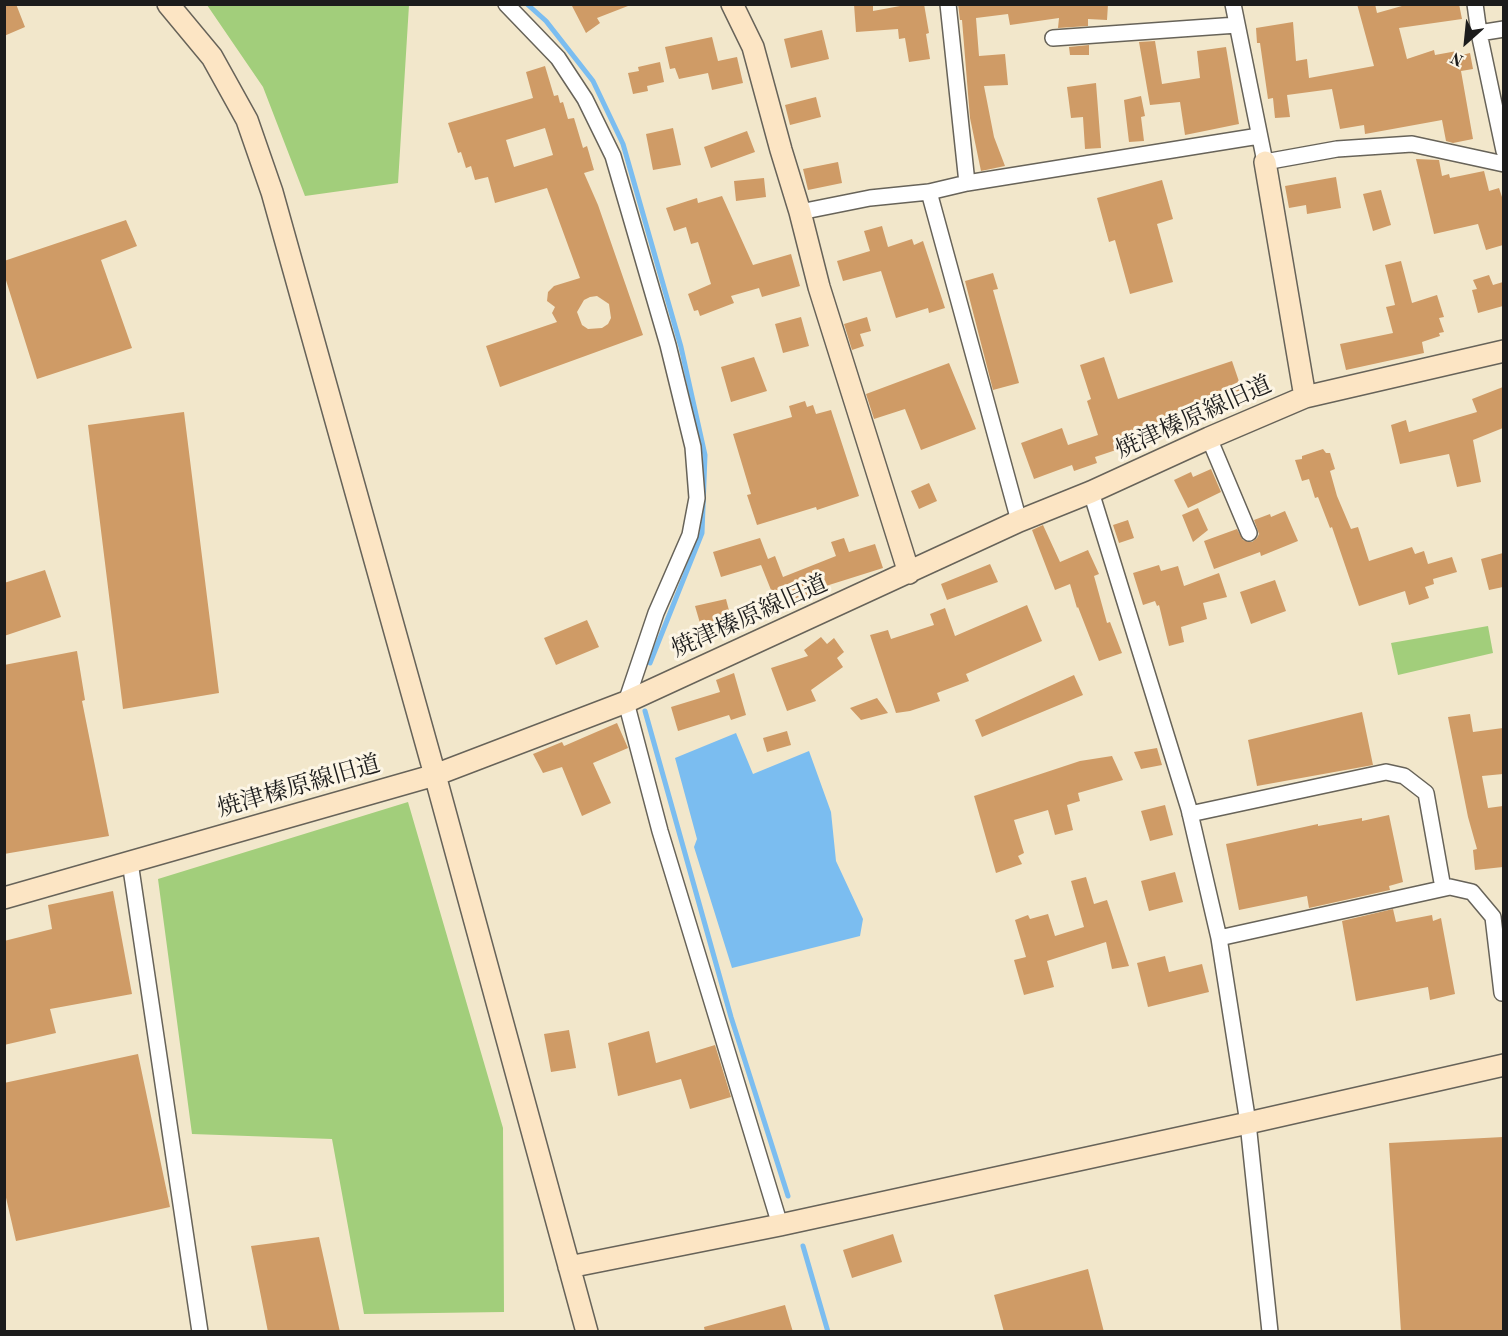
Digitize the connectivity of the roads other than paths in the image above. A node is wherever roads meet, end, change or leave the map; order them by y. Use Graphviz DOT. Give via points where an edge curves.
graph roads {
  1 [pos="168,4"];
  2 [pos="506,4"];
  3 [pos="732,4"];
  4 [pos="948,4"];
  5 [pos="1233,4"];
  6 [pos="1475,4"];
  7 [pos="1236,25"];
  8 [pos="1503,29"];
  9 [pos="1479,33"];
  10 [pos="1053,38"];
  11 [pos="1259,136"];
  12 [pos="1503,152"];
  13 [pos="1264,162"];
  14 [pos="1503,164"];
  15 [pos="967,183"];
  16 [pos="929,192"];
  17 [pos="800,212"];
  18 [pos="1503,351"];
  19 [pos="1305,397"];
  20 [pos="1209,438"];
  21 [pos="1091,492"];
  22 [pos="1019,521"];
  23 [pos="1249,533"];
  24 [pos="909,573"];
  25 [pos="626,702"];
  26 [pos="435,775"];
  27 [pos="1190,814"];
  28 [pos="130,862"];
  29 [pos="1443,888"];
  30 [pos="4,898"];
  31 [pos="1219,938"];
  32 [pos="1502,993"];
  33 [pos="1503,1065"];
  34 [pos="1248,1123"];
  35 [pos="780,1224"];
  36 [pos="569,1267"];
  37 [pos="200,1332"];
  38 [pos="587,1332"];
  39 [pos="1270,1332"];
  1 -- 26 [label="street" via="212,57 247,120 272,192"];
  2 -- 25 [label="street" via="558,58 585,99 613,156 693,447 697,498 690,534 656,613"];
  3 -- 17 [label="street" via="753,47"];
  4 -- 15 [label="street"];
  5 -- 7 [label="street"];
  6 -- 9 [label="street"];
  7 -- 10 [label="street"];
  7 -- 11 [label="street"];
  8 -- 9 [label="street"];
  9 -- 12 [label="street"];
  11 -- 13 [label="street"];
  11 -- 15 [label="street"];
  13 -- 14 [label="street" via="1337,149 1412,144"];
  13 -- 19 [label="street"];
  15 -- 16 [label="street"];
  16 -- 17 [label="street" via="870,198"];
  16 -- 22 [label="street"];
  17 -- 24 [label="street" via="819,287"];
  18 -- 19 [label="street, 焼津榛原線旧道"];
  19 -- 20 [label="street, 焼津榛原線旧道"];
  20 -- 21 [label="street, 焼津榛原線旧道"];
  20 -- 23 [label="street"];
  21 -- 22 [label="street, 焼津榛原線旧道"];
  21 -- 27 [label="street"];
  22 -- 24 [label="street, 焼津榛原線旧道"];
  24 -- 25 [label="street, 焼津榛原線旧道"];
  25 -- 26 [label="street, 焼津榛原線旧道"];
  25 -- 35 [label="street" via="660,831"];
  26 -- 28 [label="street, 焼津榛原線旧道"];
  26 -- 36 [label="street"];
  27 -- 29 [label="street" via="1386,772 1404,776 1426,793"];
  27 -- 31 [label="street"];
  28 -- 30 [label="street, 焼津榛原線旧道"];
  28 -- 37 [label="street"];
  29 -- 31 [label="street"];
  29 -- 32 [label="street" via="1472,892 1493,916"];
  31 -- 34 [label="street"];
  33 -- 34 [label="street"];
  34 -- 35 [label="street"];
  34 -- 39 [label="street"];
  35 -- 36 [label="street"];
  36 -- 38 [label="street"];
}
